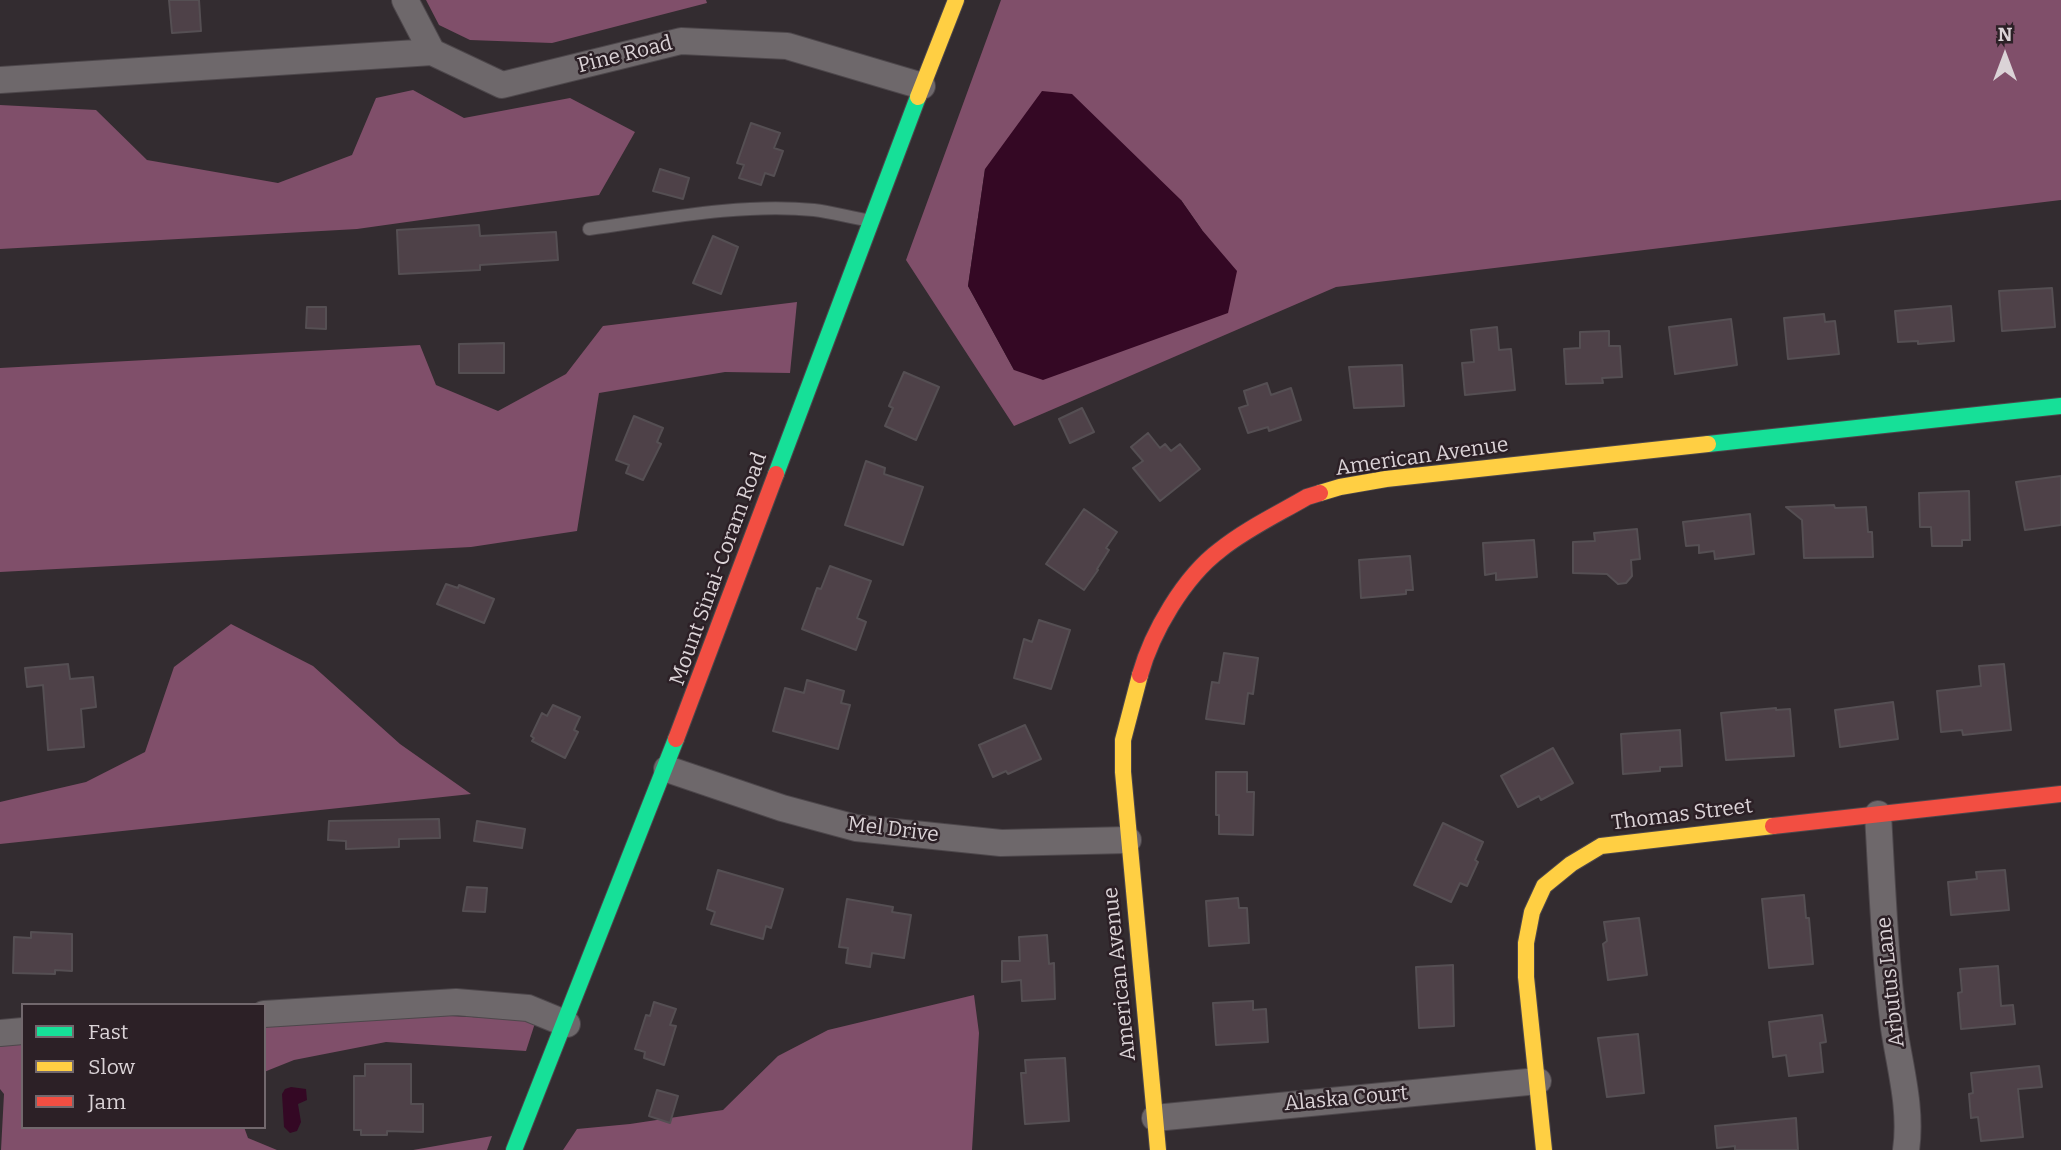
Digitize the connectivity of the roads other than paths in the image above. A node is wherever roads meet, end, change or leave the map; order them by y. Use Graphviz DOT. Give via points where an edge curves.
graph roads {
  1 [pos="405,0"];
  2 [pos="956,0"];
  3 [pos="432,52"];
  4 [pos="0,80"];
  5 [pos="922,86"];
  6 [pos="870,221"];
  7 [pos="589,229"];
  8 [pos="2061,406"];
  9 [pos="667,769"];
  10 [pos="2061,794"];
  11 [pos="1878,814"];
  12 [pos="1128,840"];
  13 [pos="266,1014"];
  14 [pos="567,1024"];
  15 [pos="21,1031"];
  16 [pos="0,1033"];
  17 [pos="1538,1081"];
  18 [pos="1155,1118"];
  19 [pos="514,1150"];
  20 [pos="1158,1150"];
  21 [pos="1544,1150"];
  22 [pos="1906,1150"];
  1 -- 3 [label="street"];
  2 -- 5 [label="street, Mount Sinai-Coram Road"];
  3 -- 4 [label="street"];
  3 -- 5 [label="street, Pine Road" via="502,85 681,41 787,46"];
  5 -- 6 [label="street, Mount Sinai-Coram Road"];
  6 -- 7 [label="lane" via="814,210 758,210"];
  6 -- 9 [label="street, Mount Sinai-Coram Road"];
  8 -- 12 [label="street, American Avenue" via="1386,479 1307,497 1219,550 1167,613 1144,661 1123,740"];
  9 -- 12 [label="street, Mel Drive" via="856,828 1001,843"];
  9 -- 14 [label="street, Mount Sinai-Coram Road"];
  10 -- 11 [label="street, Thomas Street"];
  11 -- 17 [label="street, Thomas Street" via="1602,846 1545,885 1531,917 1524,960"];
  11 -- 22 [label="street, Arbutus Lane" via="1893,1015 1906,1092"];
  12 -- 18 [label="street, American Avenue"];
  13 -- 14 [label="street" via="456,1002 528,1008"];
  14 -- 19 [label="street, Mount Sinai-Coram Road"];
  15 -- 16 [label="street"];
  17 -- 18 [label="street, Alaska Court"];
  17 -- 21 [label="street, Thomas Street"];
  18 -- 20 [label="street, American Avenue"];
}
